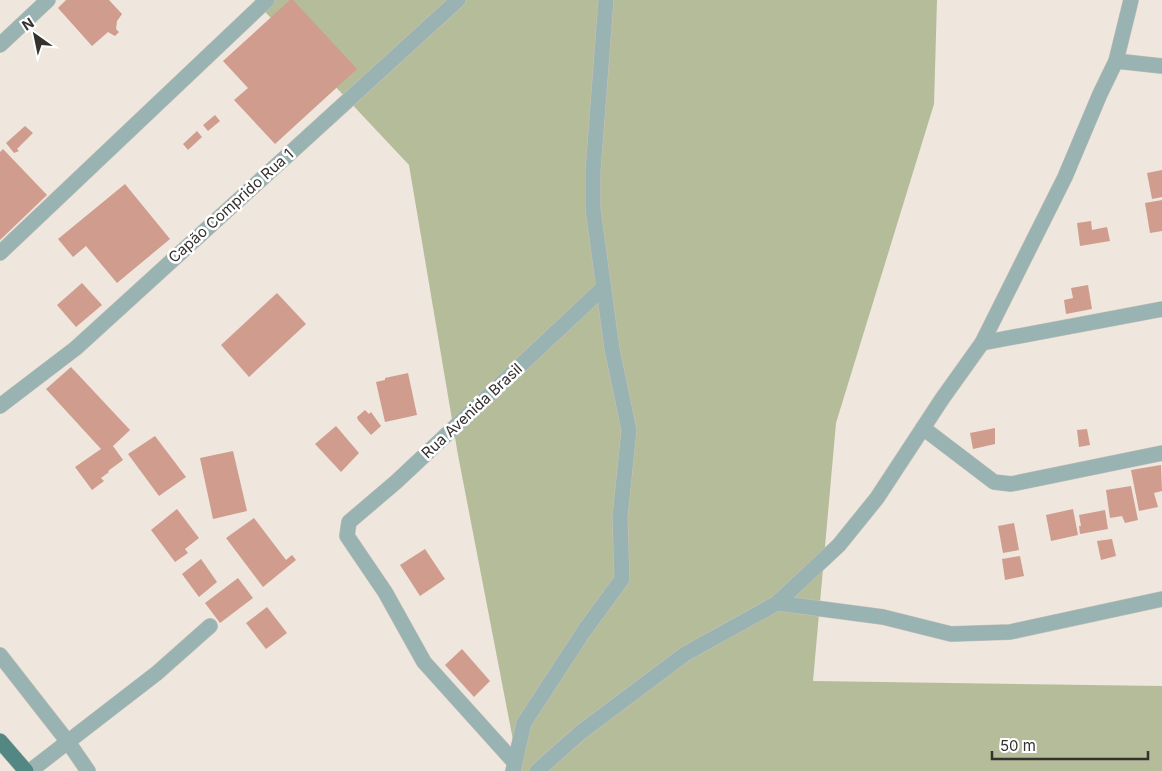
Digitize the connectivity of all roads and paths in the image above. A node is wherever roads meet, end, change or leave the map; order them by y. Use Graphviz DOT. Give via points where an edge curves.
graph roads {
  1 [pos="48,0"];
  2 [pos="266,0"];
  3 [pos="458,0"];
  4 [pos="606,0"];
  5 [pos="1130,0"];
  6 [pos="0,45"];
  7 [pos="1116,61"];
  8 [pos="1162,66"];
  9 [pos="0,253"];
  10 [pos="604,287"];
  11 [pos="1162,309"];
  12 [pos="982,343"];
  13 [pos="0,406"];
  14 [pos="923,428"];
  15 [pos="1162,453"];
  16 [pos="1162,599"];
  17 [pos="777,603"];
  18 [pos="210,626"];
  19 [pos="0,655"];
  20 [pos="0,742"];
  21 [pos="68,742"];
  22 [pos="514,767"];
  23 [pos="26,771"];
  24 [pos="30,771"];
  25 [pos="88,771"];
  26 [pos="537,771"];
  1 -- 6 [label="street"];
  2 -- 9 [label="street"];
  3 -- 13 [label="street, Capão Comprido Rua 1" via="76,348"];
  4 -- 10 [label="street" via="593,171 593,208"];
  5 -- 7 [label="street"];
  7 -- 8 [label="street"];
  7 -- 12 [label="street" via="1065,177"];
  10 -- 22 [label="street" via="628,430 620,518 622,579 524,723"];
  10 -- 22 [label="street, Rua Avenida Brasil" via="404,475 349,522 347,536 385,592 424,662"];
  11 -- 12 [label="street"];
  12 -- 14 [label="street"];
  14 -- 15 [label="street" via="994,482 1011,484"];
  14 -- 17 [label="street" via="872,505 839,545"];
  16 -- 17 [label="street" via="1010,632 951,634 884,617"];
  17 -- 26 [label="street" via="686,654 581,732"];
  18 -- 21 [label="street" via="157,673"];
  19 -- 21 [label="street"];
  20 -- 23 [label="main road"];
  21 -- 24 [label="street"];
  21 -- 25 [label="street"];
}
